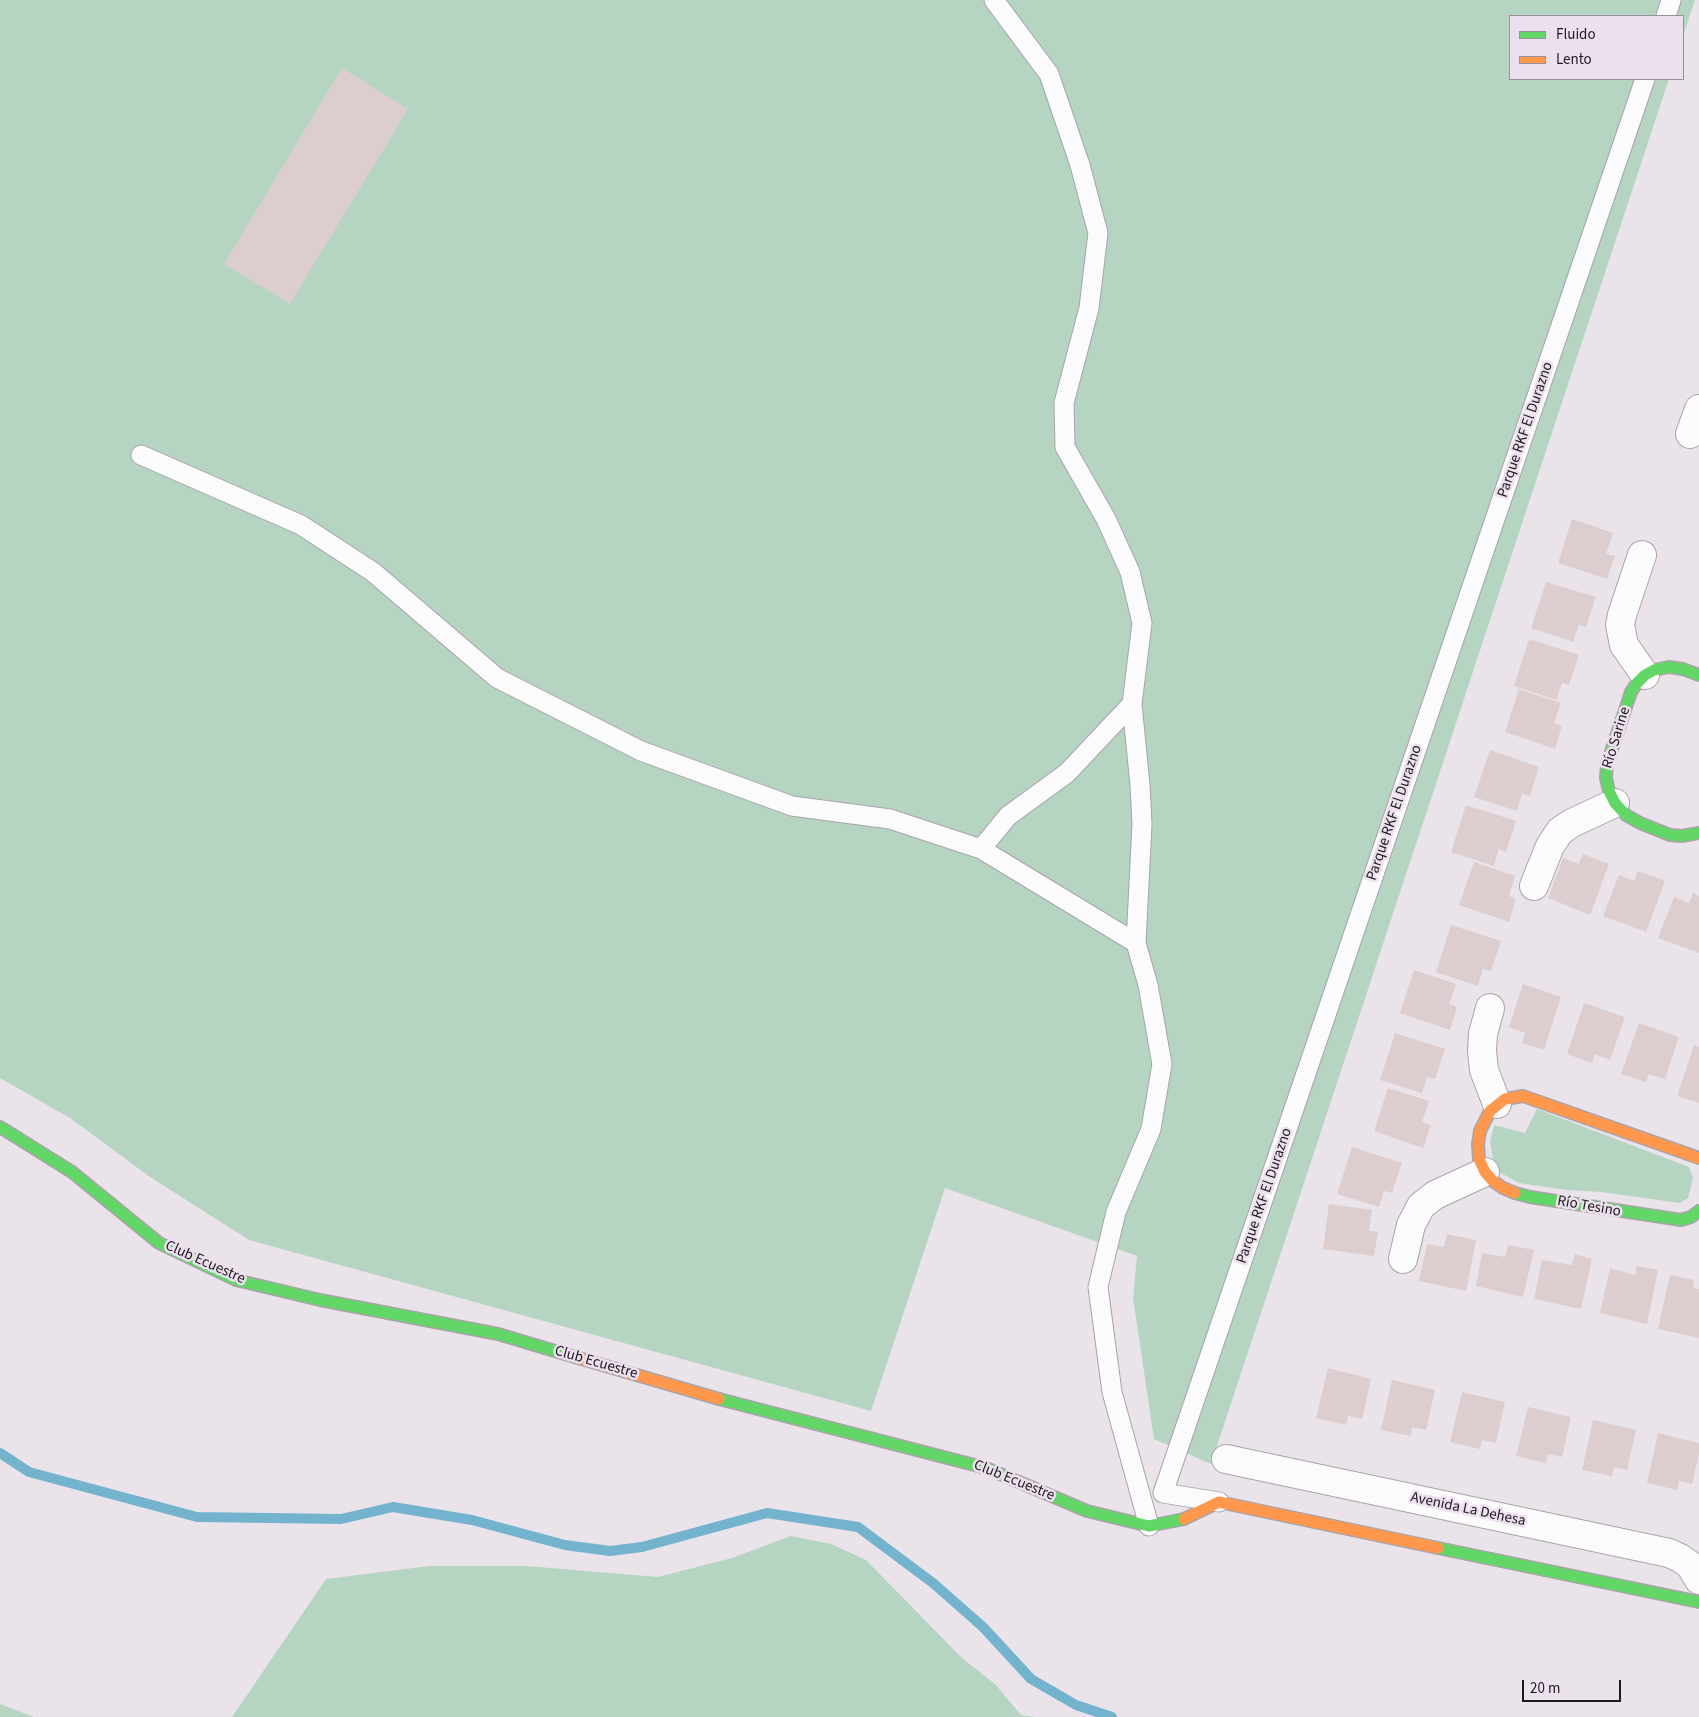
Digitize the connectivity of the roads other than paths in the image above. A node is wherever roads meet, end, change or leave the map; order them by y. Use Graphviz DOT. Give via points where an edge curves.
graph roads {
  1 [pos="994,0"];
  2 [pos="1671,0"];
  3 [pos="1666,15"];
  4 [pos="1645,80"];
  5 [pos="1699,409"];
  6 [pos="1690,434"];
  7 [pos="141,455"];
  8 [pos="1642,555"];
  9 [pos="1644,675"];
  10 [pos="1699,675"];
  11 [pos="1132,704"];
  12 [pos="1615,804"];
  13 [pos="1699,833"];
  14 [pos="982,848"];
  15 [pos="1534,886"];
  16 [pos="1136,943"];
  17 [pos="1490,1008"];
  18 [pos="1497,1104"];
  19 [pos="0,1127"];
  20 [pos="1697,1159"];
  21 [pos="1485,1172"];
  22 [pos="1699,1211"];
  23 [pos="1403,1259"];
  24 [pos="1226,1459"];
  25 [pos="1218,1502"];
  26 [pos="1149,1526"];
  27 [pos="1699,1580"];
  28 [pos="1699,1597"];
  29 [pos="1699,1602"];
  1 -- 11 [label="lane" via="1049,74 1080,164 1098,233 1089,308 1064,403 1066,447 1106,518 1130,572 1142,623"];
  2 -- 3 [label="lane"];
  4 -- 25 [label="lane, Parque RKF El Durazno" via="1163,1493"];
  5 -- 6 [label="street"];
  7 -- 14 [label="lane" via="301,525 373,572 497,678 641,752 792,806 890,819"];
  8 -- 9 [label="street" via="1620,625 1624,645"];
  9 -- 10 [label="street" via="1669,667"];
  9 -- 12 [label="street, Río Sarine" via="1631,692 1606,764 1608,791"];
  11 -- 14 [label="lane" via="1067,773 1008,816"];
  11 -- 16 [label="lane" via="1142,824"];
  12 -- 13 [label="street" via="1640,823 1670,835"];
  12 -- 15 [label="street" via="1560,831 1550,846"];
  14 -- 16 [label="lane"];
  16 -- 26 [label="lane" via="1148,985 1162,1064 1151,1129 1116,1212 1098,1287 1112,1392"];
  17 -- 18 [label="street" via="1482,1050 1484,1070"];
  18 -- 20 [label="street" via="1514,1096 1533,1098"];
  18 -- 21 [label="street" via="1484,1119 1479,1138 1479,1159"];
  19 -- 26 [label="street, Club Ecuestre" via="72,1172 159,1243 236,1280 320,1300 498,1334 702,1395 986,1468 1086,1511"];
  21 -- 22 [label="street, Río Tesino" via="1503,1188 1530,1197 1681,1220"];
  21 -- 23 [label="street" via="1435,1195 1422,1206 1411,1225"];
  24 -- 27 [label="street, Avenida La Dehesa" via="1669,1553 1690,1565"];
  25 -- 26 [label="street, Club Ecuestre" via="1181,1520"];
  25 -- 29 [label="street"];
  28 -- 29 [label="street"];
}
